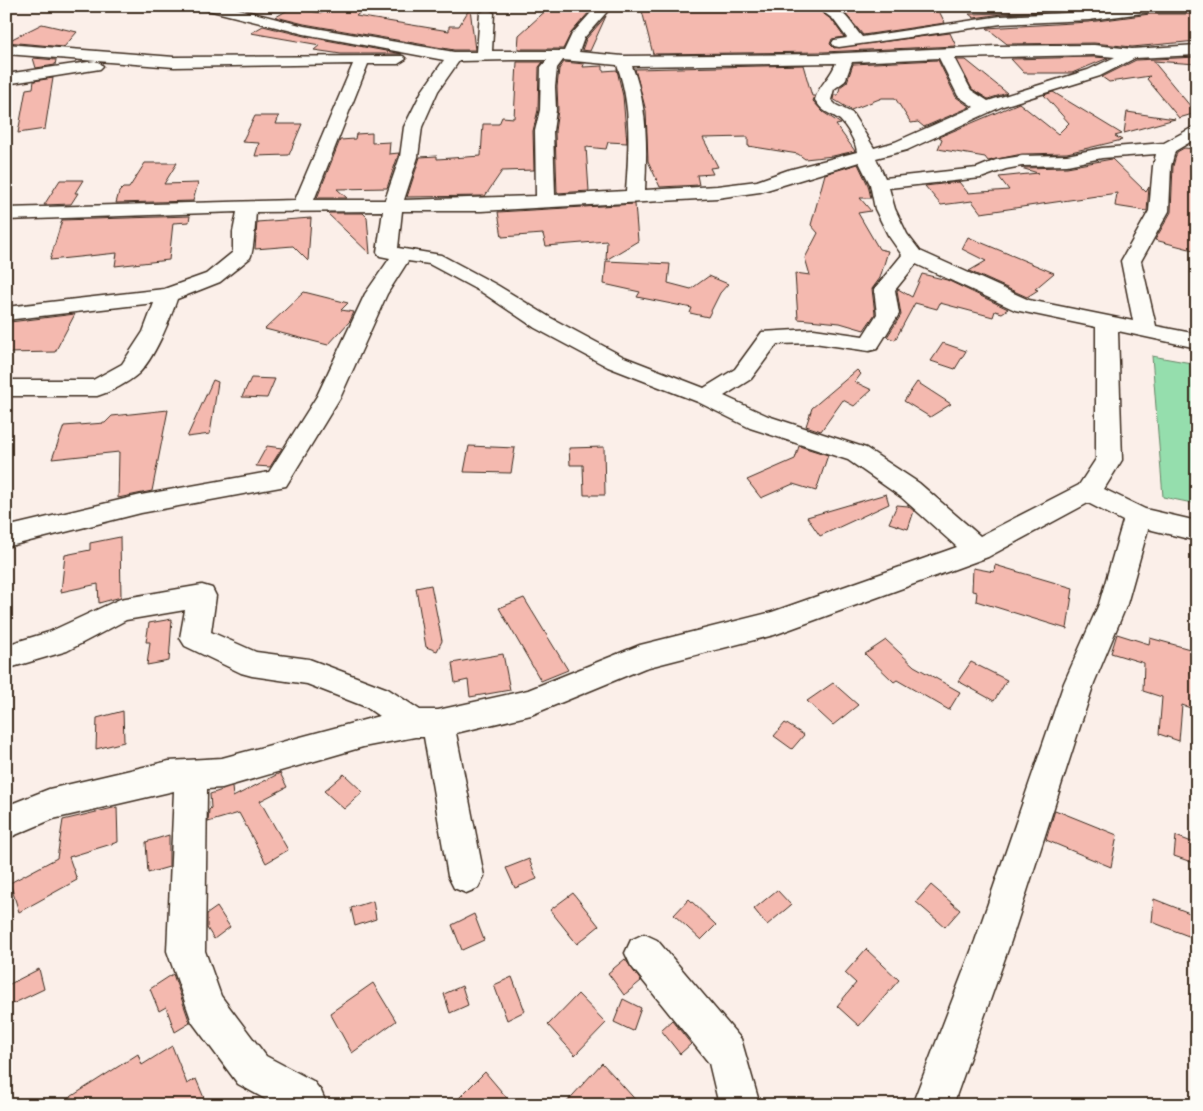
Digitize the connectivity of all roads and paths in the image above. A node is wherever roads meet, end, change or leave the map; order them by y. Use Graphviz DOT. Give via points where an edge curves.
graph roads {
  1 [pos="209,6"];
  2 [pos="605,6"];
  3 [pos="822,6"];
  4 [pos="1149,7"];
  5 [pos="1197,8"];
  6 [pos="1169,9"];
  7 [pos="487,13"];
  8 [pos="1182,21"];
  9 [pos="858,42"];
  10 [pos="1195,44"];
  11 [pos="6,49"];
  12 [pos="944,54"];
  13 [pos="1132,54"];
  14 [pos="484,56"];
  15 [pos="565,56"];
  16 [pos="454,57"];
  17 [pos="846,58"];
  18 [pos="823,59"];
  19 [pos="362,61"];
  20 [pos="624,61"];
  21 [pos="174,62"];
  22 [pos="6,79"];
  23 [pos="983,109"];
  24 [pos="1197,130"];
  25 [pos="1181,145"];
  26 [pos="866,155"];
  27 [pos="879,184"];
  28 [pos="635,197"];
  29 [pos="546,202"];
  30 [pos="393,204"];
  31 [pos="303,205"];
  32 [pos="248,206"];
  33 [pos="6,214"];
  34 [pos="403,254"];
  35 [pos="913,255"];
  36 [pos="168,295"];
  37 [pos="6,314"];
  38 [pos="1107,323"];
  39 [pos="1146,332"];
  40 [pos="1197,341"];
  41 [pos="6,388"];
  42 [pos="706,397"];
  43 [pos="1088,492"];
  44 [pos="1138,517"];
  45 [pos="1197,530"];
  46 [pos="6,537"];
  47 [pos="978,550"];
  48 [pos="6,657"];
  49 [pos="427,724"];
  50 [pos="191,776"];
  51 [pos="6,823"];
  52 [pos="466,876"];
  53 [pos="644,953"];
  54 [pos="307,1105"];
  55 [pos="740,1105"];
  56 [pos="932,1105"];
  1 -- 16 [label="street" via="304,30"];
  2 -- 15 [label="street"];
  3 -- 9 [label="street" via="838,16"];
  4 -- 6 [label="street"];
  4 -- 9 [label="street" via="1089,16 1000,20"];
  5 -- 6 [label="street"];
  6 -- 8 [label="street"];
  7 -- 14 [label="street"];
  9 -- 18 [label="street" via="824,44"];
  10 -- 13 [label="street"];
  11 -- 21 [label="street"];
  12 -- 13 [label="street" via="1094,50"];
  12 -- 17 [label="street"];
  12 -- 23 [label="street" via="964,93 981,103"];
  13 -- 23 [label="street" via="1094,73"];
  14 -- 15 [label="street"];
  14 -- 16 [label="street"];
  15 -- 20 [label="street"];
  15 -- 29 [label="street" via="549,67 544,131"];
  16 -- 19 [label="street"];
  16 -- 30 [label="street" via="430,91 413,127 409,157"];
  17 -- 18 [label="street"];
  17 -- 26 [label="street" via="838,81 827,87 823,100 830,109 846,117 865,145"];
  18 -- 20 [label="street"];
  19 -- 21 [label="street"];
  19 -- 31 [label="street"];
  20 -- 28 [label="street" via="630,77 638,143"];
  21 -- 22 [label="street" via="91,67"];
  23 -- 26 [label="street" via="901,146"];
  24 -- 25 [label="street"];
  25 -- 27 [label="street" via="1067,160 1022,161 1002,164 981,173"];
  25 -- 39 [label="street" via="1162,166 1159,211 1131,260"];
  26 -- 27 [label="street"];
  26 -- 28 [label="street" via="760,186"];
  27 -- 35 [label="street" via="885,209"];
  28 -- 29 [label="street"];
  29 -- 30 [label="street"];
  30 -- 31 [label="street"];
  30 -- 34 [label="street" via="387,252"];
  31 -- 32 [label="street"];
  32 -- 33 [label="street"];
  32 -- 36 [label="street" via="243,254 212,278"];
  34 -- 42 [label="street" via="434,259 616,362"];
  34 -- 46 [label="street" via="376,294 328,396 277,480 154,500"];
  35 -- 38 [label="street" via="1023,305"];
  35 -- 42 [label="street" via="884,289 888,314 869,344 814,336 770,337 743,374"];
  36 -- 37 [label="street"];
  36 -- 41 [label="street" via="154,332 130,369 97,388"];
  38 -- 39 [label="street"];
  38 -- 43 [label="street" via="1109,460"];
  39 -- 40 [label="street"];
  42 -- 47 [label="street" via="759,422 857,454 910,490"];
  43 -- 44 [label="street"];
  43 -- 47 [label="street"];
  44 -- 45 [label="street"];
  44 -- 56 [label="street" via="1113,604 1078,684 993,941"];
  47 -- 49 [label="street" via="774,623 640,657 532,702"];
  48 -- 49 [label="street" via="57,642 120,610 202,596 195,638 252,664 309,672 377,698"];
  49 -- 50 [label="street" via="363,734 222,773"];
  49 -- 52 [label="street"];
  50 -- 51 [label="street" via="169,776 49,804"];
  50 -- 54 [label="street" via="186,951 206,1008 252,1070 299,1095"];
  53 -- 55 [label="street" via="727,1053"];
}
